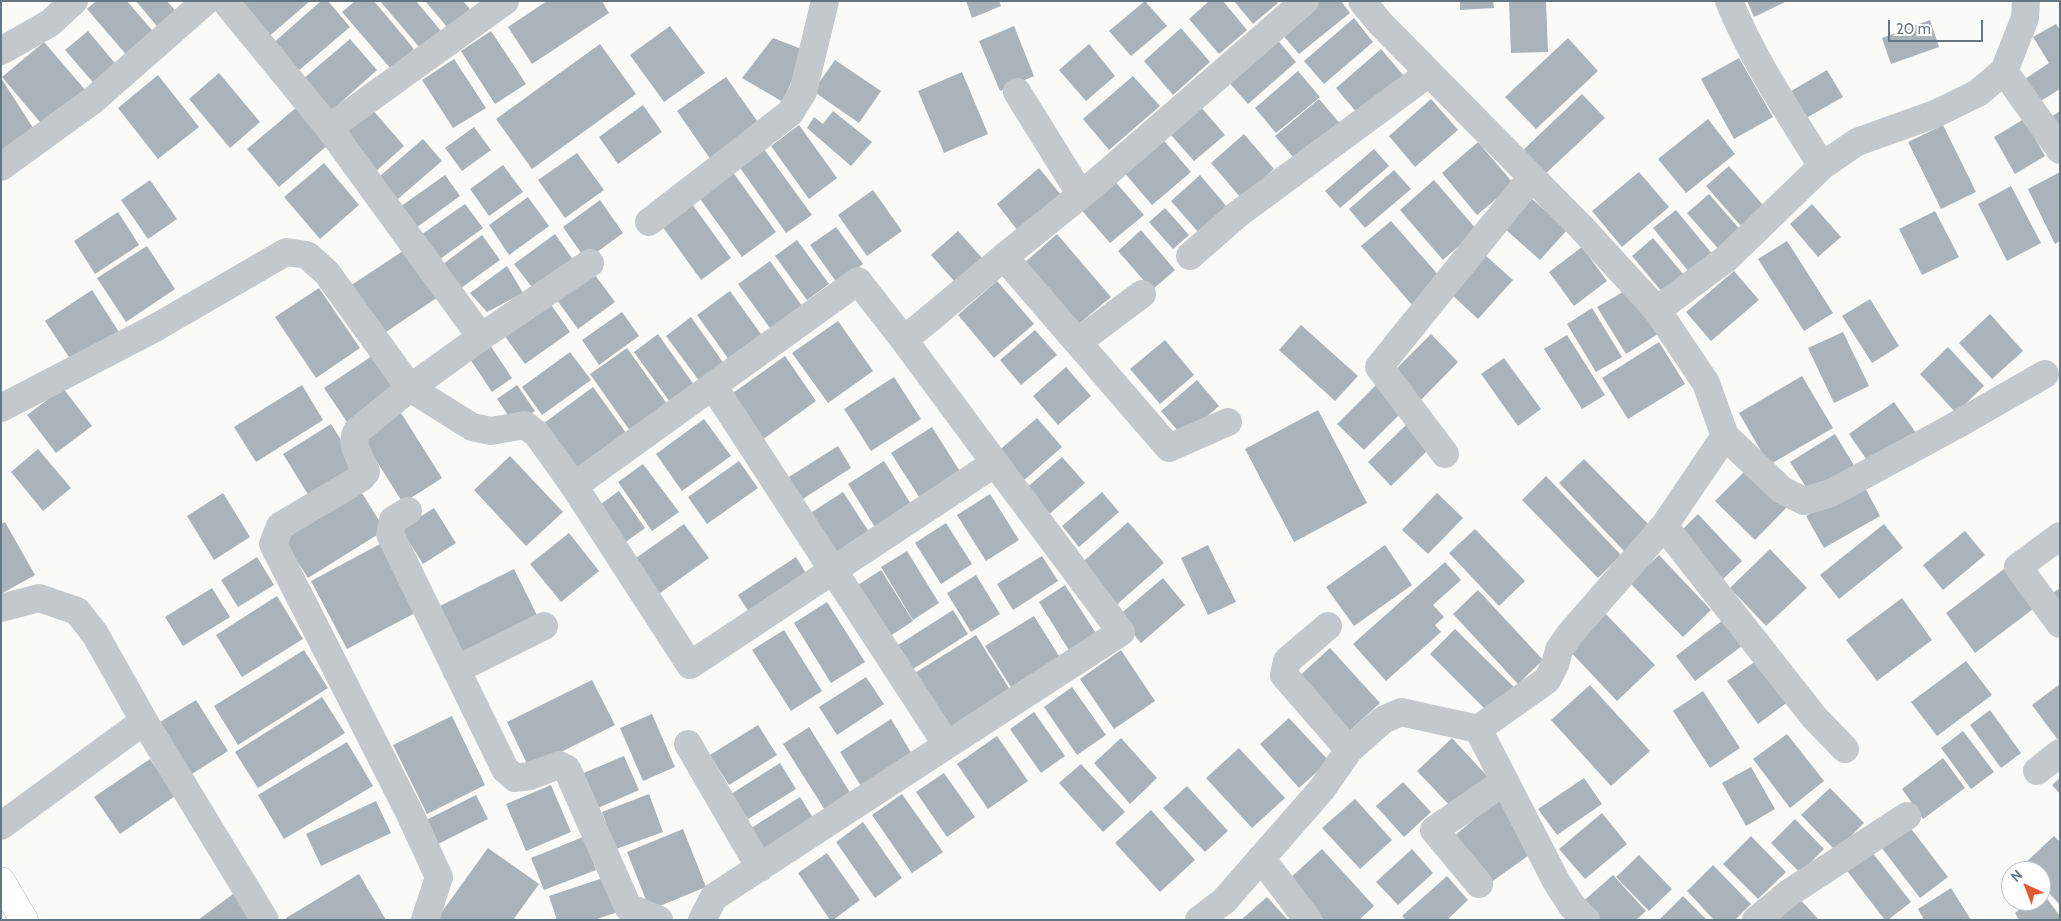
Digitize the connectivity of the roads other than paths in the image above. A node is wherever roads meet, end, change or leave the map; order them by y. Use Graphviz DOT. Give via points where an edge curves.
graph roads {
  1 [pos="74,1"];
  2 [pos="206,1"];
  3 [pos="225,1"];
  4 [pos="505,1"];
  5 [pos="825,1"];
  6 [pos="1305,1"];
  7 [pos="1362,1"];
  8 [pos="1729,1"];
  9 [pos="2026,1"];
  10 [pos="1,51"];
  11 [pos="2004,71"];
  12 [pos="1429,74"];
  13 [pos="1017,92"];
  14 [pos="329,128"];
  15 [pos="2060,150"];
  16 [pos="1822,166"];
  17 [pos="1,167"];
  18 [pos="1532,177"];
  19 [pos="1081,195"];
  20 [pos="649,222"];
  21 [pos="1190,256"];
  22 [pos="1004,257"];
  23 [pos="590,263"];
  24 [pos="1142,294"];
  25 [pos="1658,310"];
  26 [pos="481,338"];
  27 [pos="904,340"];
  28 [pos="1078,342"];
  29 [pos="2045,374"];
  30 [pos="713,386"];
  31 [pos="410,388"];
  32 [pos="1,408"];
  33 [pos="1228,422"];
  34 [pos="1725,436"];
  35 [pos="1445,454"];
  36 [pos="995,463"];
  37 [pos="574,486"];
  38 [pos="408,511"];
  39 [pos="1664,526"];
  40 [pos="2060,536"];
  41 [pos="834,570"];
  42 [pos="1,608"];
  43 [pos="2060,624"];
  44 [pos="544,626"];
  45 [pos="1328,626"];
  46 [pos="456,670"];
  47 [pos="144,721"];
  48 [pos="1478,729"];
  49 [pos="688,744"];
  50 [pos="947,745"];
  51 [pos="1845,749"];
  52 [pos="1348,750"];
  53 [pos="2060,753"];
  54 [pos="2037,771"];
  55 [pos="1505,781"];
  56 [pos="1907,816"];
  57 [pos="1,826"];
  58 [pos="1261,858"];
  59 [pos="760,868"];
  60 [pos="1,881"];
  61 [pos="1479,884"];
  62 [pos="24,920"];
  63 [pos="265,920"];
  64 [pos="425,920"];
  65 [pos="659,920"];
  66 [pos="702,920"];
  67 [pos="1200,920"];
  68 [pos="1308,920"];
  69 [pos="1586,920"];
  70 [pos="1756,920"];
  1 -- 10 [label="street" via="50,23"];
  2 -- 17 [label="street" via="92,101"];
  3 -- 14 [label="street"];
  4 -- 14 [label="street"];
  5 -- 20 [label="street" via="803,92 790,113"];
  6 -- 19 [label="street"];
  7 -- 12 [label="street"];
  8 -- 16 [label="street" via="1784,105"];
  9 -- 11 [label="street" via="2025,18"];
  11 -- 15 [label="street"];
  11 -- 16 [label="street" via="1978,93 1935,114 1857,142"];
  12 -- 18 [label="street"];
  12 -- 21 [label="street" via="1238,214"];
  13 -- 19 [label="street"];
  14 -- 26 [label="street"];
  16 -- 25 [label="street" via="1727,258"];
  18 -- 25 [label="street"];
  18 -- 35 [label="street" via="1379,367"];
  19 -- 22 [label="street"];
  22 -- 27 [label="street"];
  22 -- 28 [label="street"];
  23 -- 26 [label="street"];
  24 -- 28 [label="street"];
  25 -- 34 [label="street" via="1706,383"];
  26 -- 31 [label="street"];
  27 -- 30 [label="street" via="858,281"];
  27 -- 36 [label="street"];
  28 -- 33 [label="street" via="1169,448"];
  29 -- 34 [label="street" via="1831,493 1804,501 1782,490"];
  30 -- 37 [label="street"];
  30 -- 41 [label="street"];
  31 -- 32 [label="street" via="327,273 307,255 286,252 155,328"];
  31 -- 37 [label="street" via="472,427 491,431 525,425 537,434"];
  31 -- 64 [label="street" via="353,437 366,472 361,478 280,526 273,544 439,877"];
  34 -- 39 [label="street"];
  36 -- 41 [label="street"];
  36 -- 50 [label="street" via="1121,632"];
  37 -- 41 [label="street" via="690,665"];
  38 -- 46 [label="street" via="394,520 390,534"];
  39 -- 48 [label="street" via="1570,634 1559,650 1547,680"];
  39 -- 51 [label="street" via="1814,717"];
  40 -- 43 [label="street" via="2018,567"];
  41 -- 50 [label="street"];
  42 -- 47 [label="street" via="39,598 77,612 95,634"];
  44 -- 46 [label="street"];
  45 -- 52 [label="street" via="1287,661 1284,675"];
  46 -- 65 [label="street" via="505,769 515,778 559,765 567,769 628,907"];
  47 -- 57 [label="street"];
  47 -- 63 [label="street"];
  48 -- 52 [label="street" via="1401,712 1383,720"];
  48 -- 55 [label="street"];
  49 -- 59 [label="street"];
  50 -- 59 [label="street"];
  52 -- 58 [label="street" via="1322,789"];
  53 -- 54 [label="street"];
  55 -- 61 [label="street" via="1434,830"];
  55 -- 69 [label="street" via="1556,880 1572,906"];
  56 -- 70 [label="street" via="1789,893"];
  58 -- 67 [label="street" via="1224,901"];
  58 -- 68 [label="street"];
  59 -- 66 [label="street" via="714,898"];
  60 -- 62 [label="main road"];
}
